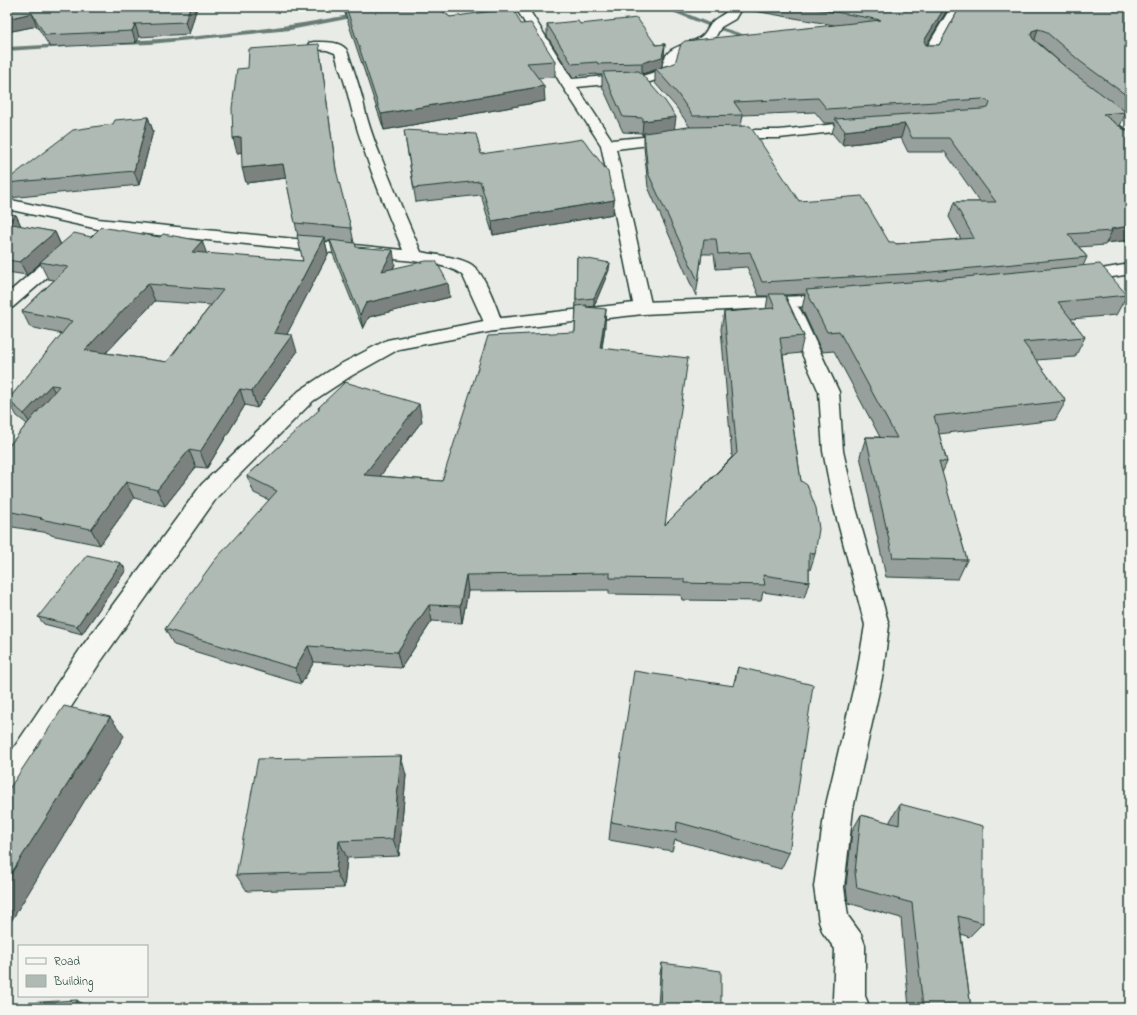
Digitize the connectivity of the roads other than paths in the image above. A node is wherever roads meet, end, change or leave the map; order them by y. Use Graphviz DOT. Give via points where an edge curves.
graph roads {
  1 [pos="517,7"];
  2 [pos="736,7"];
  3 [pos="957,7"];
  4 [pos="314,46"];
  5 [pos="929,55"];
  6 [pos="568,84"];
  7 [pos="1088,94"];
  8 [pos="678,124"];
  9 [pos="880,124"];
  10 [pos="1130,125"];
  11 [pos="709,135"];
  12 [pos="608,145"];
  13 [pos="7,204"];
  14 [pos="98,224"];
  15 [pos="414,256"];
  16 [pos="1130,269"];
  17 [pos="1059,280"];
  18 [pos="848,299"];
  19 [pos="7,303"];
  20 [pos="788,303"];
  21 [pos="644,308"];
  22 [pos="494,324"];
  23 [pos="7,781"];
  24 [pos="854,1008"];
  1 -- 6 [label="street" via="524,11"];
  2 -- 6 [label="street" via="731,16 719,24 706,40 676,51 670,58 668,72 647,85 607,80"];
  3 -- 5 [label="street"];
  4 -- 15 [label="street" via="329,46 341,51 369,145"];
  6 -- 12 [label="street"];
  7 -- 10 [label="street"];
  8 -- 12 [label="street" via="687,136"];
  9 -- 11 [label="street" via="779,134"];
  12 -- 21 [label="street"];
  13 -- 14 [label="street"];
  14 -- 15 [label="street"];
  14 -- 19 [label="street"];
  15 -- 22 [label="street" via="466,269 475,282"];
  16 -- 17 [label="street"];
  18 -- 20 [label="street"];
  20 -- 21 [label="street"];
  20 -- 24 [label="street" via="829,392 833,451 877,625 870,673 838,809 829,887 834,922 850,945 848,998"];
  21 -- 22 [label="street"];
  22 -- 23 [label="street" via="394,344 344,371 306,396 210,490 90,656"];
}
